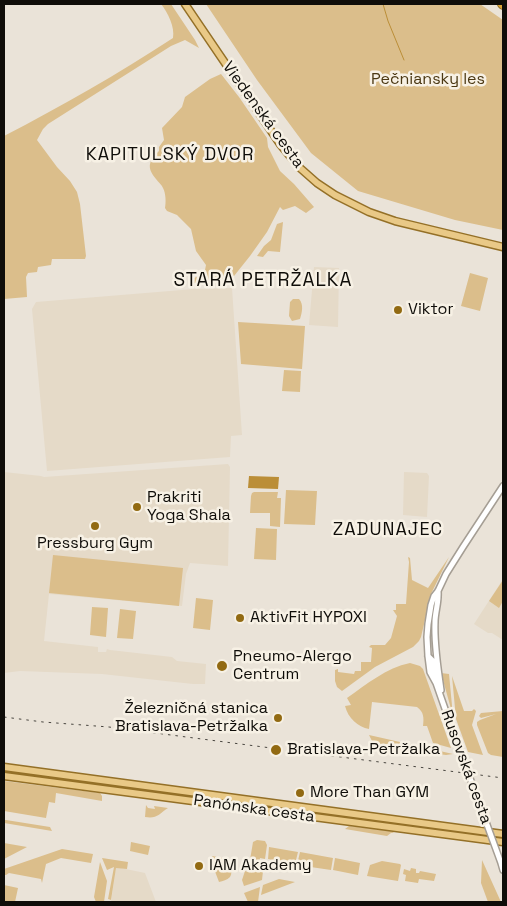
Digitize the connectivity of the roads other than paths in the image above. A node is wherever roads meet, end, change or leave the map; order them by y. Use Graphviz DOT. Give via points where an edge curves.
graph roads {
  1 [pos="185,4"];
  2 [pos="503,248"];
  3 [pos="503,486"];
  4 [pos="438,591"];
  5 [pos="435,645"];
  6 [pos="428,656"];
  7 [pos="442,700"];
  8 [pos="4,767"];
  9 [pos="4,776"];
  10 [pos="503,834"];
  11 [pos="503,842"];
  12 [pos="503,869"];
  1 -- 2 [label="main road, Viedenská cesta" via="280,144 317,183 334,196 368,212"];
  3 -- 4 [label="street, Rusovská cesta"];
  4 -- 5 [label="street, Rusovská cesta"];
  4 -- 6 [label="street, Rusovská cesta" via="431,605 428,624"];
  5 -- 6 [label="street"];
  5 -- 7 [label="street, Rusovská cesta"];
  6 -- 7 [label="street, Rusovská cesta" via="430,672"];
  7 -- 12 [label="street, Rusovská cesta, bridge"];
  8 -- 10 [label="main road, Panónska cesta"];
  9 -- 11 [label="main road, Panónska cesta"];
}
